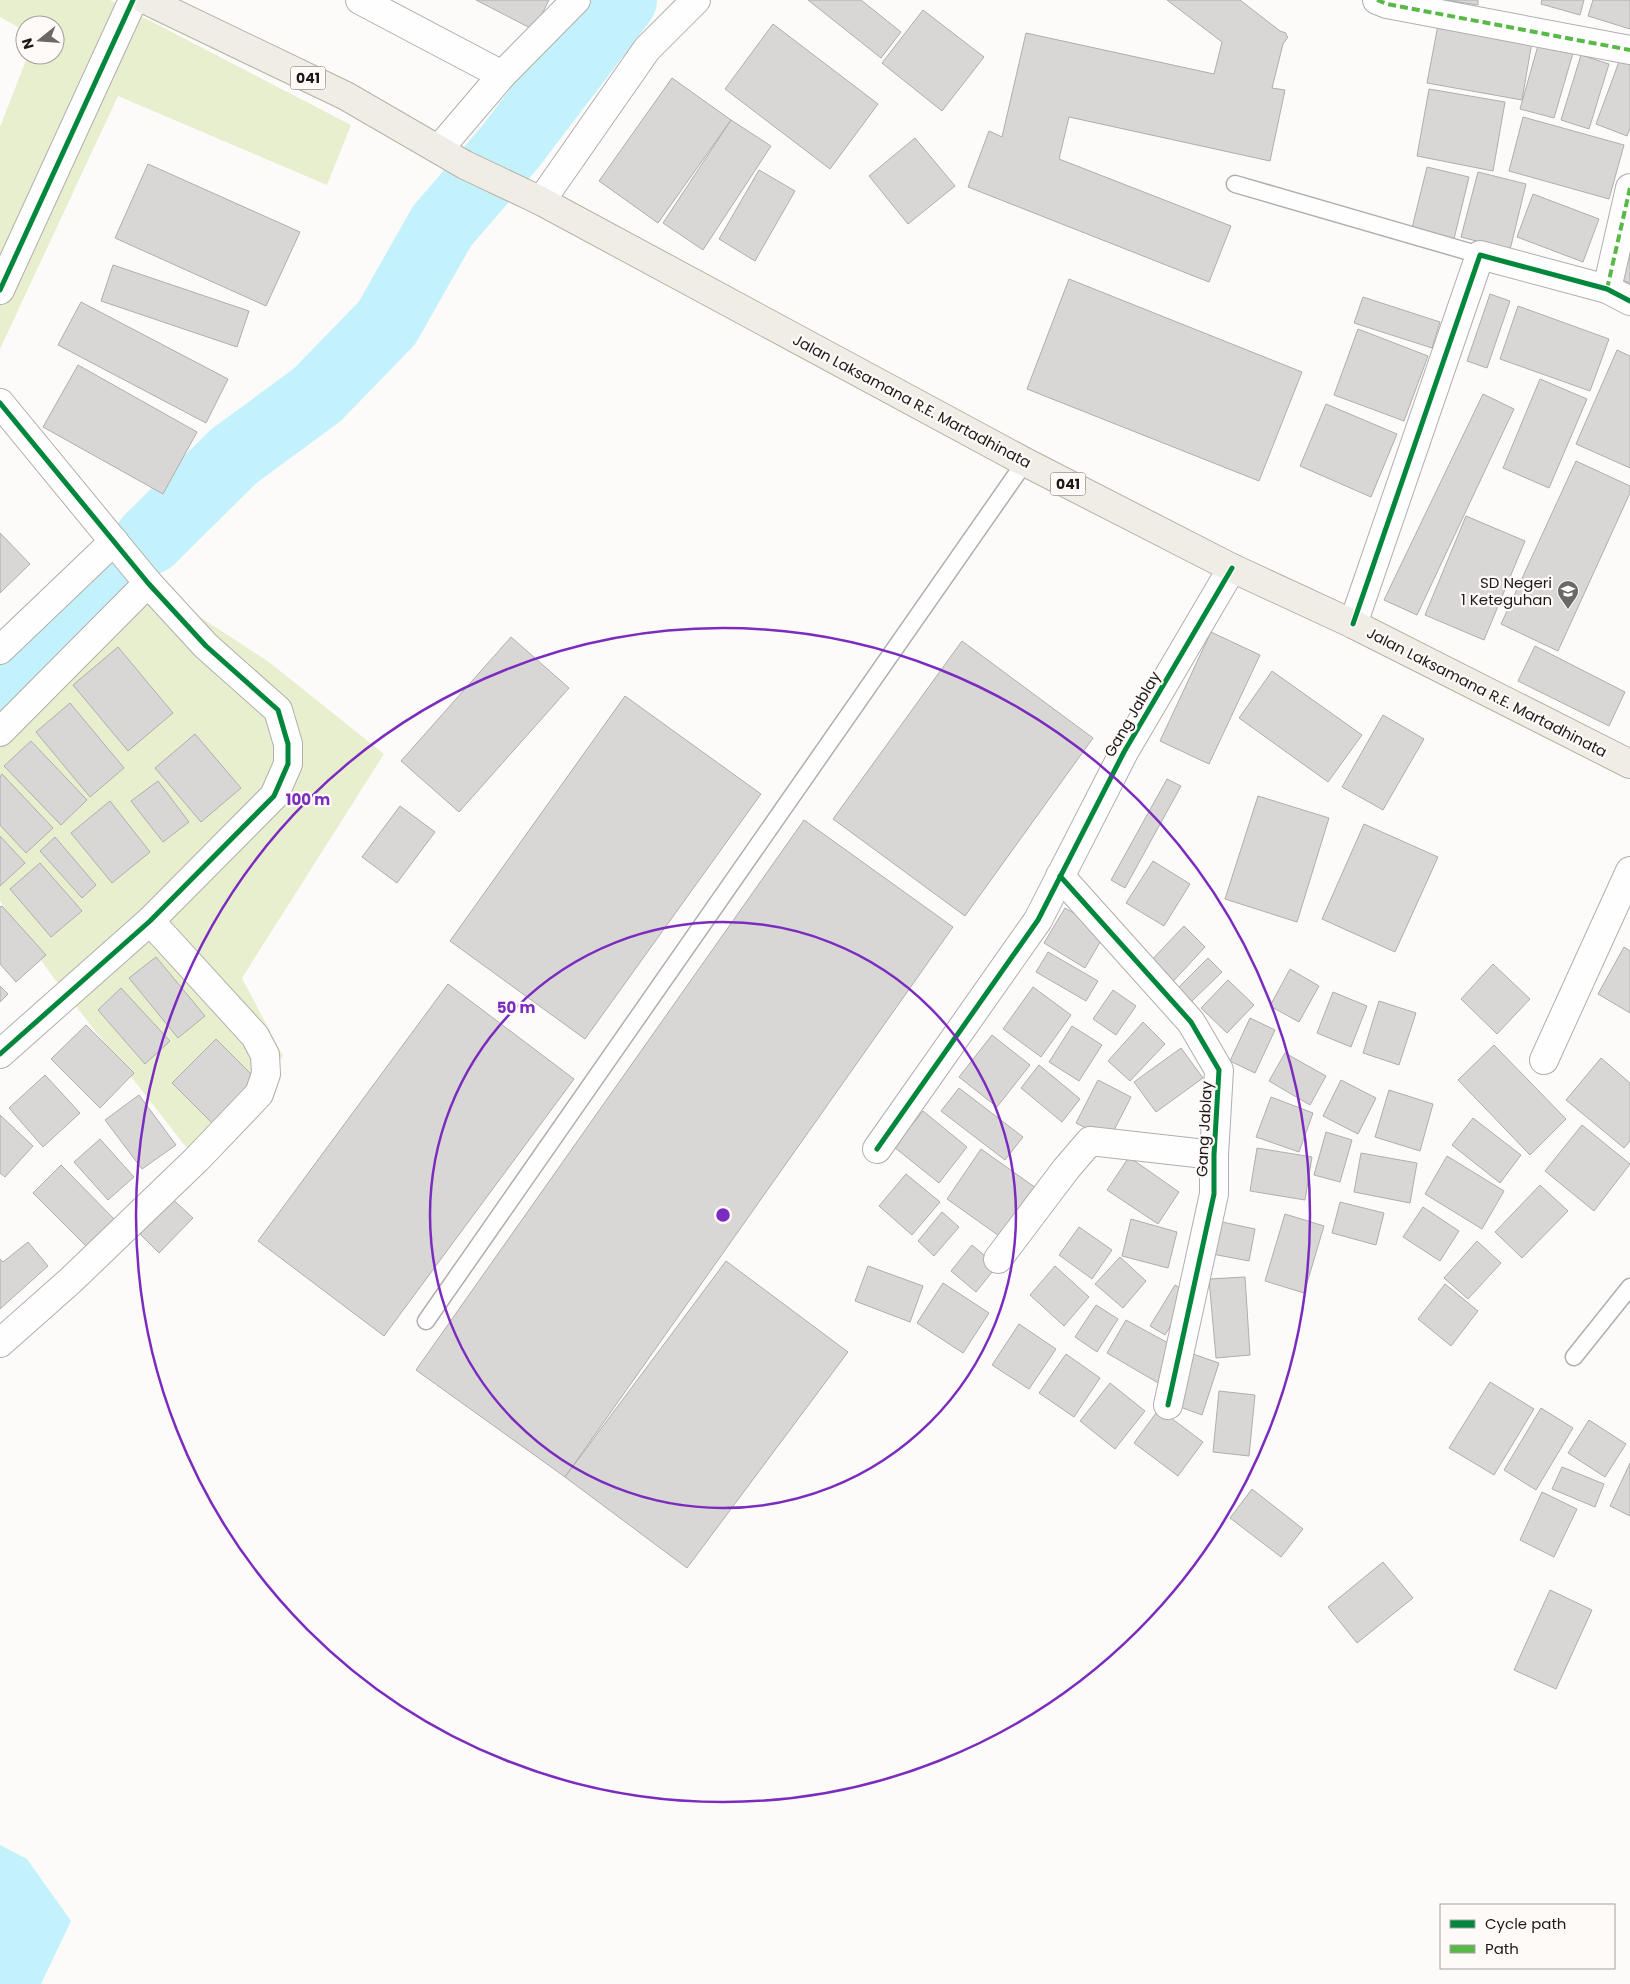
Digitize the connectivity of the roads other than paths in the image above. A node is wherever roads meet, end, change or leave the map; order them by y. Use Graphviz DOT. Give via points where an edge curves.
graph roads {
  1 [pos="134,0"];
  2 [pos="146,0"];
  3 [pos="360,0"];
  4 [pos="576,0"];
  5 [pos="696,0"];
  6 [pos="1377,0"];
  7 [pos="1630,50"];
  8 [pos="502,75"];
  9 [pos="439,149"];
  10 [pos="1235,184"];
  11 [pos="1630,188"];
  12 [pos="540,201"];
  13 [pos="1480,255"];
  14 [pos="0,290"];
  15 [pos="1618,295"];
  16 [pos="0,403"];
  17 [pos="1025,462"];
  18 [pos="114,541"];
  19 [pos="1232,568"];
  20 [pos="148,583"];
  21 [pos="1354,624"];
  22 [pos="0,650"];
  23 [pos="0,732"];
  24 [pos="1630,764"];
  25 [pos="1630,871"];
  26 [pos="1060,876"];
  27 [pos="150,921"];
  28 [pos="0,1054"];
  29 [pos="1544,1060"];
  30 [pos="877,1149"];
  31 [pos="1214,1155"];
  32 [pos="998,1259"];
  33 [pos="1630,1287"];
  34 [pos="426,1321"];
  35 [pos="0,1343"];
  36 [pos="1574,1357"];
  37 [pos="1168,1405"];
  1 -- 14 [label="street"];
  2 -- 9 [label="main road, 041" via="346,96"];
  3 -- 8 [label="street"];
  4 -- 8 [label="street"];
  5 -- 12 [label="street" via="648,49"];
  6 -- 7 [label="street"];
  8 -- 9 [label="street"];
  9 -- 12 [label="main road, Jalan Laksamana R.E. Martadhinata / 041" via="465,166"];
  10 -- 13 [label="lane"];
  11 -- 15 [label="street"];
  12 -- 17 [label="main road, Jalan Laksamana R.E. Martadhinata / 041"];
  13 -- 15 [label="street"];
  13 -- 21 [label="street"];
  16 -- 18 [label="street"];
  17 -- 19 [label="main road, Jalan Laksamana R.E. Martadhinata / 041"];
  17 -- 34 [label="lane"];
  18 -- 20 [label="street"];
  18 -- 22 [label="street"];
  19 -- 21 [label="main road, Jalan Laksamana R.E. Martadhinata / 041"];
  19 -- 26 [label="street, Gang Jablay" via="1124,752"];
  20 -- 23 [label="street"];
  20 -- 27 [label="street" via="206,646 278,710 288,744 288,764 274,796"];
  21 -- 24 [label="main road, Jalan Laksamana R.E. Martadhinata / 041"];
  25 -- 29 [label="street"];
  26 -- 30 [label="street, Gang Jablay" via="1038,920"];
  26 -- 31 [label="street, Gang Jablay" via="1191,1022 1219,1070"];
  27 -- 28 [label="street"];
  27 -- 35 [label="street" via="255,1036 265,1055 266,1074 259,1094 197,1160"];
  31 -- 32 [label="street" via="1090,1141"];
  31 -- 37 [label="street, Gang Jablay" via="1214,1194"];
  33 -- 36 [label="lane"];
}
